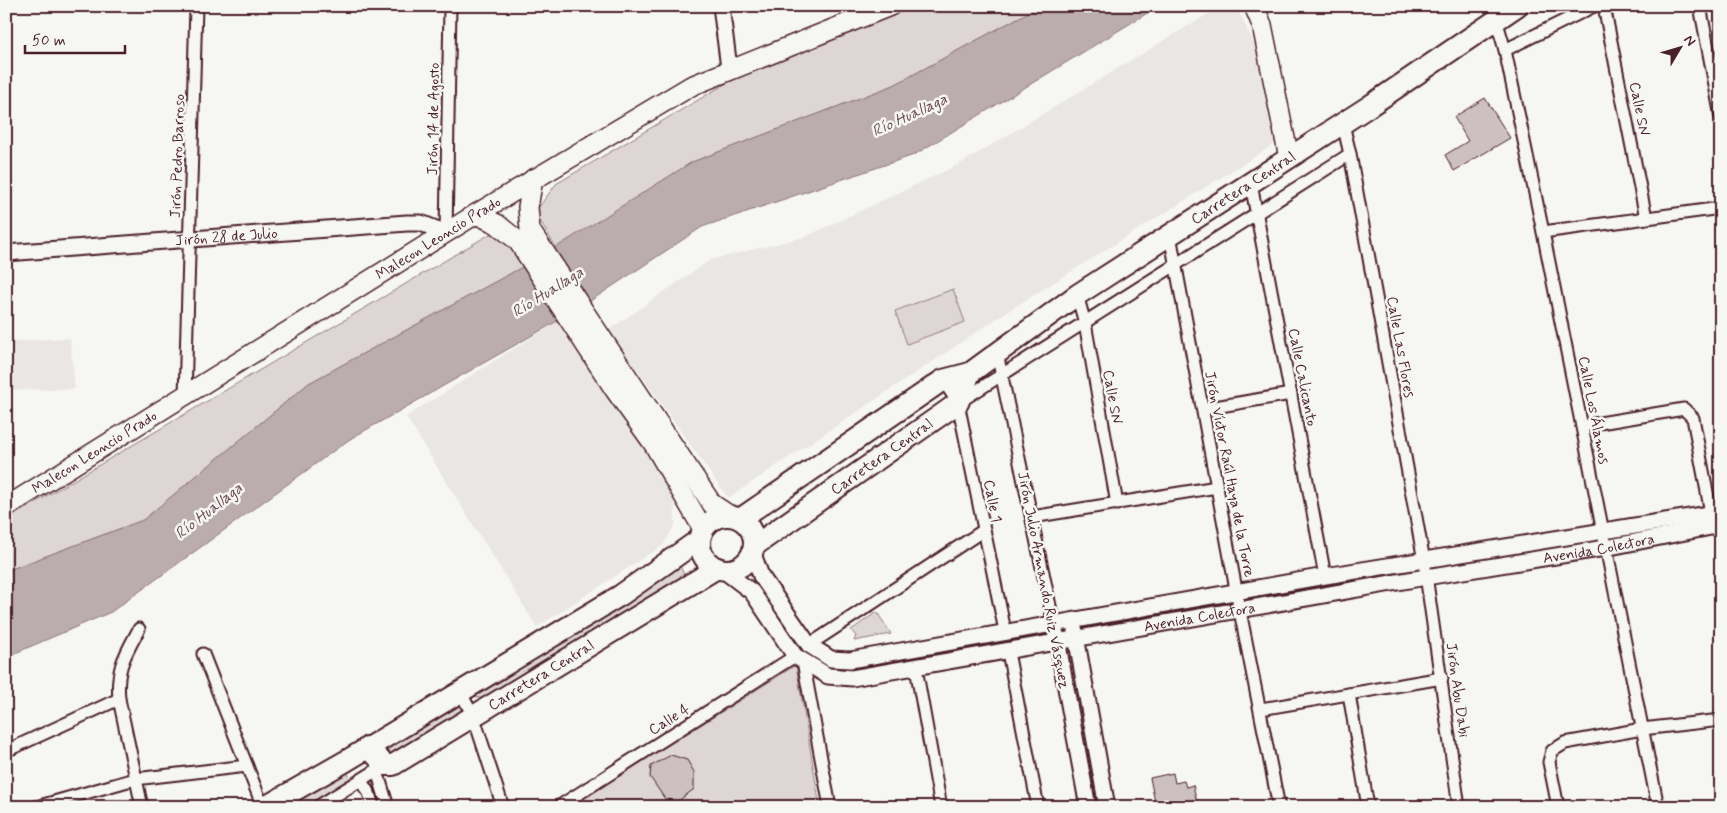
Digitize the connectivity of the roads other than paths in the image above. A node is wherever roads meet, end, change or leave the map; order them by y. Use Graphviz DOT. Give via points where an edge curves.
graph roads {
  1 [pos="196,6"];
  2 [pos="450,6"];
  3 [pos="721,6"];
  4 [pos="890,6"];
  5 [pos="1254,6"];
  6 [pos="1517,6"];
  7 [pos="1594,6"];
  8 [pos="1604,6"];
  9 [pos="1700,6"];
  10 [pos="1496,20"];
  11 [pos="1505,50"];
  12 [pos="729,68"];
  13 [pos="1718,81"];
  14 [pos="1721,117"];
  15 [pos="1343,124"];
  16 [pos="1350,154"];
  17 [pos="1289,158"];
  18 [pos="533,179"];
  19 [pos="1251,184"];
  20 [pos="1721,208"];
  21 [pos="476,214"];
  22 [pos="1257,214"];
  23 [pos="1646,218"];
  24 [pos="446,232"];
  25 [pos="1544,232"];
  26 [pos="1170,235"];
  27 [pos="524,236"];
  28 [pos="189,240"];
  29 [pos="6,253"];
  30 [pos="1176,264"];
  31 [pos="1077,295"];
  32 [pos="1085,323"];
  33 [pos="997,353"];
  34 [pos="970,373"];
  35 [pos="1002,375"];
  36 [pos="943,380"];
  37 [pos="623,387"];
  38 [pos="1291,394"];
  39 [pos="186,397"];
  40 [pos="958,403"];
  41 [pos="1202,410"];
  42 [pos="1582,426"];
  43 [pos="1217,487"];
  44 [pos="9,503"];
  45 [pos="1117,504"];
  46 [pos="735,517"];
  47 [pos="1032,517"];
  48 [pos="1717,517"];
  49 [pos="984,530"];
  50 [pos="1601,531"];
  51 [pos="702,534"];
  52 [pos="753,548"];
  53 [pos="1605,548"];
  54 [pos="1424,561"];
  55 [pos="720,569"];
  56 [pos="1325,576"];
  57 [pos="1426,577"];
  58 [pos="1236,592"];
  59 [pos="1240,611"];
  60 [pos="1074,621"];
  61 [pos="1054,625"];
  62 [pos="139,629"];
  63 [pos="1005,631"];
  64 [pos="1076,640"];
  65 [pos="1057,643"];
  66 [pos="809,645"];
  67 [pos="1008,652"];
  68 [pos="203,654"];
  69 [pos="799,659"];
  70 [pos="916,668"];
  71 [pos="1442,678"];
  72 [pos="460,692"];
  73 [pos="1349,694"];
  74 [pos="119,699"];
  75 [pos="1261,709"];
  76 [pos="474,718"];
  77 [pos="1721,720"];
  78 [pos="1642,730"];
  79 [pos="368,747"];
  80 [pos="6,751"];
  81 [pos="247,766"];
  82 [pos="381,768"];
  83 [pos="135,779"];
  84 [pos="361,781"];
  85 [pos="1107,806"];
  86 [pos="36,807"];
  87 [pos="142,807"];
  88 [pos="264,807"];
  89 [pos="317,807"];
  90 [pos="373,807"];
  91 [pos="388,807"];
  92 [pos="504,807"];
  93 [pos="558,807"];
  94 [pos="830,807"];
  95 [pos="941,807"];
  96 [pos="1038,807"];
  97 [pos="1088,807"];
  98 [pos="1279,807"];
  99 [pos="1368,807"];
  100 [pos="1459,807"];
  101 [pos="1558,807"];
  102 [pos="1658,807"];
  1 -- 28 [label="street, Jirón Pedro Barroso"];
  2 -- 24 [label="street, Jirón 14 de Agosto"];
  3 -- 12 [label="street"];
  4 -- 12 [label="main road, Malecon Leoncio Prado"];
  5 -- 17 [label="main road" via="1262,25"];
  6 -- 10 [label="highway, Carretera Central"];
  7 -- 11 [label="street"];
  8 -- 23 [label="street, Calle SN"];
  9 -- 13 [label="street"];
  10 -- 11 [label="street, Calle Los Álamos"];
  10 -- 15 [label="highway, Carretera Central"];
  11 -- 25 [label="street, Calle Los Álamos"];
  12 -- 18 [label="main road, Malecon Leoncio Prado" via="691,86"];
  13 -- 14 [label="street"];
  15 -- 16 [label="street, Calle Las Flores"];
  15 -- 17 [label="highway, Carretera Central"];
  16 -- 22 [label="street"];
  16 -- 54 [label="street, Calle Las Flores"];
  17 -- 19 [label="highway, Carretera Central"];
  18 -- 21 [label="main road, Malecon Leoncio Prado"];
  18 -- 27 [label="main road"];
  19 -- 22 [label="street, Calle Calicanto"];
  19 -- 26 [label="highway, Carretera Central"];
  20 -- 23 [label="street"];
  21 -- 24 [label="main road, Malecon Leoncio Prado"];
  21 -- 27 [label="main road"];
  22 -- 30 [label="street"];
  22 -- 38 [label="street, Calle Calicanto"];
  23 -- 25 [label="street"];
  24 -- 28 [label="street, Jirón 28 de Julio" via="421,223 407,223"];
  24 -- 39 [label="main road, Malecon Leoncio Prado"];
  25 -- 42 [label="street, Calle Los Álamos"];
  26 -- 30 [label="street, Jirón Víctor Raúl Haya de la Torre"];
  26 -- 31 [label="highway, Carretera Central"];
  27 -- 37 [label="main road"];
  28 -- 29 [label="street, Jirón 28 de Julio"];
  28 -- 39 [label="street, Jirón Pedro Barroso"];
  30 -- 32 [label="street"];
  30 -- 41 [label="street, Jirón Víctor Raúl Haya de la Torre"];
  31 -- 32 [label="street, Calle SN"];
  31 -- 33 [label="highway, Carretera Central"];
  32 -- 35 [label="street"];
  32 -- 45 [label="street, Calle SN"];
  33 -- 34 [label="highway, Carretera Central"];
  33 -- 35 [label="street, Jirón Julio Armando Ruiz Vásquez"];
  34 -- 36 [label="highway, Carretera Central"];
  34 -- 40 [label="highway"];
  35 -- 40 [label="street"];
  35 -- 47 [label="street, Jirón Julio Armando Ruiz Vásquez"];
  36 -- 40 [label="street, Calle 1"];
  36 -- 46 [label="highway, Carretera Central"];
  37 -- 46 [label="main road" via="712,504"];
  37 -- 51 [label="main road"];
  38 -- 41 [label="street"];
  38 -- 56 [label="street, Calle Calicanto"];
  39 -- 44 [label="main road, Malecon Leoncio Prado"];
  40 -- 49 [label="street, Calle 1"];
  40 -- 52 [label="highway, Carretera Central"];
  41 -- 43 [label="street, Jirón Víctor Raúl Haya de la Torre"];
  42 -- 48 [label="street" via="1684,409 1693,418"];
  42 -- 50 [label="street, Calle Los Álamos"];
  43 -- 45 [label="street"];
  43 -- 58 [label="street, Jirón Víctor Raúl Haya de la Torre"];
  45 -- 47 [label="street"];
  46 -- 51 [label="highway" via="714,519"];
  46 -- 52 [label="highway" via="748,526 753,535"];
  47 -- 61 [label="street, Jirón Julio Armando Ruiz Vásquez"];
  48 -- 50 [label="street, Avenida Colectora"];
  48 -- 53 [label="street, Avenida Colectora"];
  49 -- 63 [label="street, Calle 1"];
  49 -- 66 [label="street"];
  50 -- 53 [label="street, Calle Los Álamos"];
  50 -- 54 [label="street, Avenida Colectora"];
  51 -- 55 [label="highway" via="704,557"];
  51 -- 72 [label="highway, Carretera Central" via="620,595"];
  52 -- 55 [label="highway" via="741,566"];
  52 -- 66 [label="street, Avenida Colectora" via="761,576"];
  53 -- 57 [label="street, Avenida Colectora"];
  53 -- 78 [label="street, Calle Los Álamos"];
  54 -- 56 [label="street, Avenida Colectora"];
  54 -- 57 [label="street, Calle Las Flores"];
  55 -- 69 [label="street, Avenida Colectora" via="752,592"];
  55 -- 76 [label="highway, Carretera Central"];
  56 -- 58 [label="street, Avenida Colectora"];
  57 -- 59 [label="street, Avenida Colectora"];
  57 -- 71 [label="street, Jirón Abu Dabi"];
  58 -- 59 [label="street, Jirón Víctor Raúl Haya de la Torre"];
  58 -- 60 [label="street, Avenida Colectora"];
  59 -- 64 [label="street, Avenida Colectora"];
  59 -- 75 [label="street, Jirón Víctor Raúl Haya de la Torre"];
  60 -- 61 [label="street, Avenida Colectora"];
  60 -- 64 [label="street, Jirón Julio Armando Ruiz Vásquez"];
  61 -- 63 [label="street, Avenida Colectora"];
  61 -- 65 [label="street, Jirón Julio Armando Ruiz Vásquez"];
  62 -- 74 [label="street" via="121,662 117,681"];
  63 -- 66 [label="street, Avenida Colectora" via="850,660 831,659"];
  64 -- 65 [label="street, Avenida Colectora"];
  64 -- 85 [label="street, Jirón Julio Armando Ruiz Vásquez"];
  65 -- 67 [label="street, Avenida Colectora"];
  65 -- 97 [label="street, Jirón Julio Armando Ruiz Vásquez"];
  67 -- 70 [label="street, Avenida Colectora"];
  67 -- 96 [label="street"];
  68 -- 81 [label="street"];
  69 -- 70 [label="street, Avenida Colectora" via="828,676 852,678"];
  69 -- 93 [label="street, Calle 4"];
  69 -- 94 [label="street"];
  70 -- 95 [label="street"];
  71 -- 73 [label="street"];
  71 -- 100 [label="street, Jirón Abu Dabi"];
  72 -- 76 [label="street"];
  72 -- 79 [label="highway, Carretera Central"];
  73 -- 75 [label="street"];
  73 -- 99 [label="street"];
  74 -- 80 [label="street"];
  74 -- 83 [label="street"];
  75 -- 98 [label="street, Jirón Víctor Raúl Haya de la Torre"];
  76 -- 82 [label="highway, Carretera Central" via="393,765"];
  76 -- 92 [label="street"];
  77 -- 78 [label="street"];
  78 -- 101 [label="street" via="1565,744 1552,751 1549,762"];
  78 -- 102 [label="street, Calle Los Álamos"];
  79 -- 82 [label="highway"];
  79 -- 88 [label="highway, Carretera Central"];
  81 -- 83 [label="street"];
  81 -- 88 [label="street"];
  82 -- 84 [label="street"];
  82 -- 91 [label="street"];
  83 -- 86 [label="street"];
  83 -- 87 [label="street"];
  84 -- 89 [label="street"];
  84 -- 90 [label="street" via="369,792"];
  85 -- 97 [label="street"];
}
